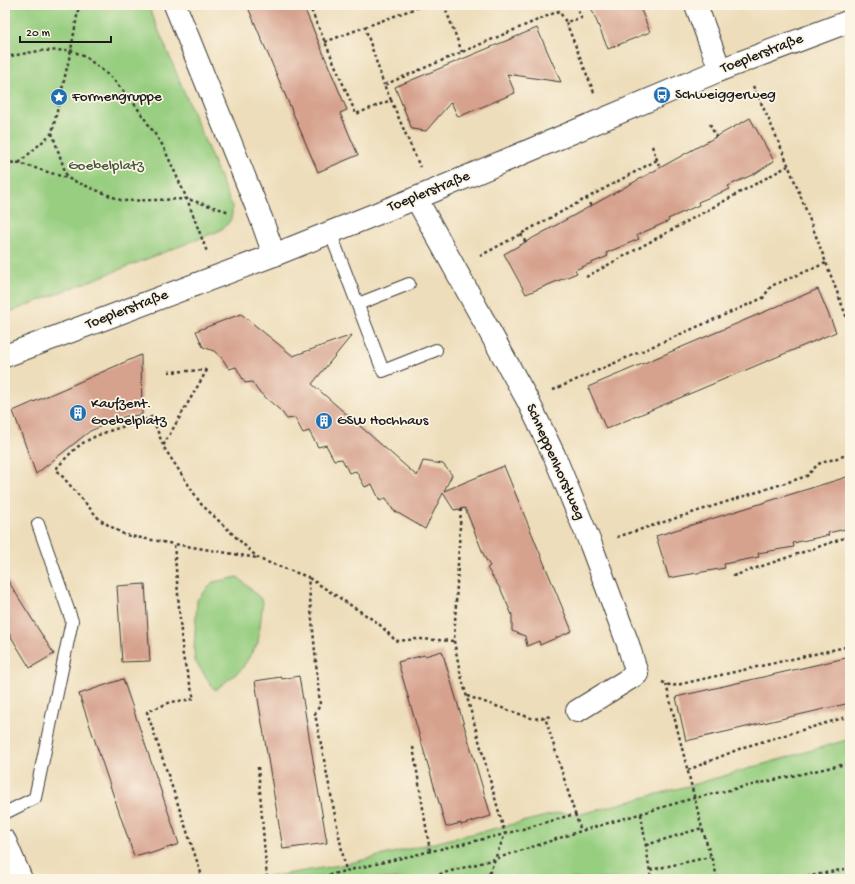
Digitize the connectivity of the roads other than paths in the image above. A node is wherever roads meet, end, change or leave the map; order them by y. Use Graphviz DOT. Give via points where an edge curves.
graph roads {
  1 [pos="176,5"];
  2 [pos="696,5"];
  3 [pos="850,21"];
  4 [pos="720,70"];
  5 [pos="423,195"];
  6 [pos="330,232"];
  7 [pos="274,254"];
  8 [pos="409,284"];
  9 [pos="358,304"];
  10 [pos="436,350"];
  11 [pos="5,356"];
  12 [pos="38,524"];
  13 [pos="577,711"];
  14 [pos="5,813"];
  15 [pos="5,841"];
  16 [pos="21,879"];
  1 -- 7 [label="street"];
  2 -- 4 [label="street"];
  3 -- 4 [label="street, Toeplerstraße"];
  4 -- 5 [label="street, Toeplerstraße"];
  5 -- 6 [label="street, Toeplerstraße"];
  5 -- 13 [label="street, Schneppenhorstweg" via="554,455 591,545 637,674"];
  6 -- 7 [label="street, Toeplerstraße"];
  6 -- 9 [label="lane"];
  7 -- 11 [label="street, Toeplerstraße"];
  8 -- 9 [label="lane"];
  9 -- 10 [label="lane" via="383,371"];
  12 -- 14 [label="lane" via="72,622 35,798"];
  15 -- 16 [label="street"];
}
